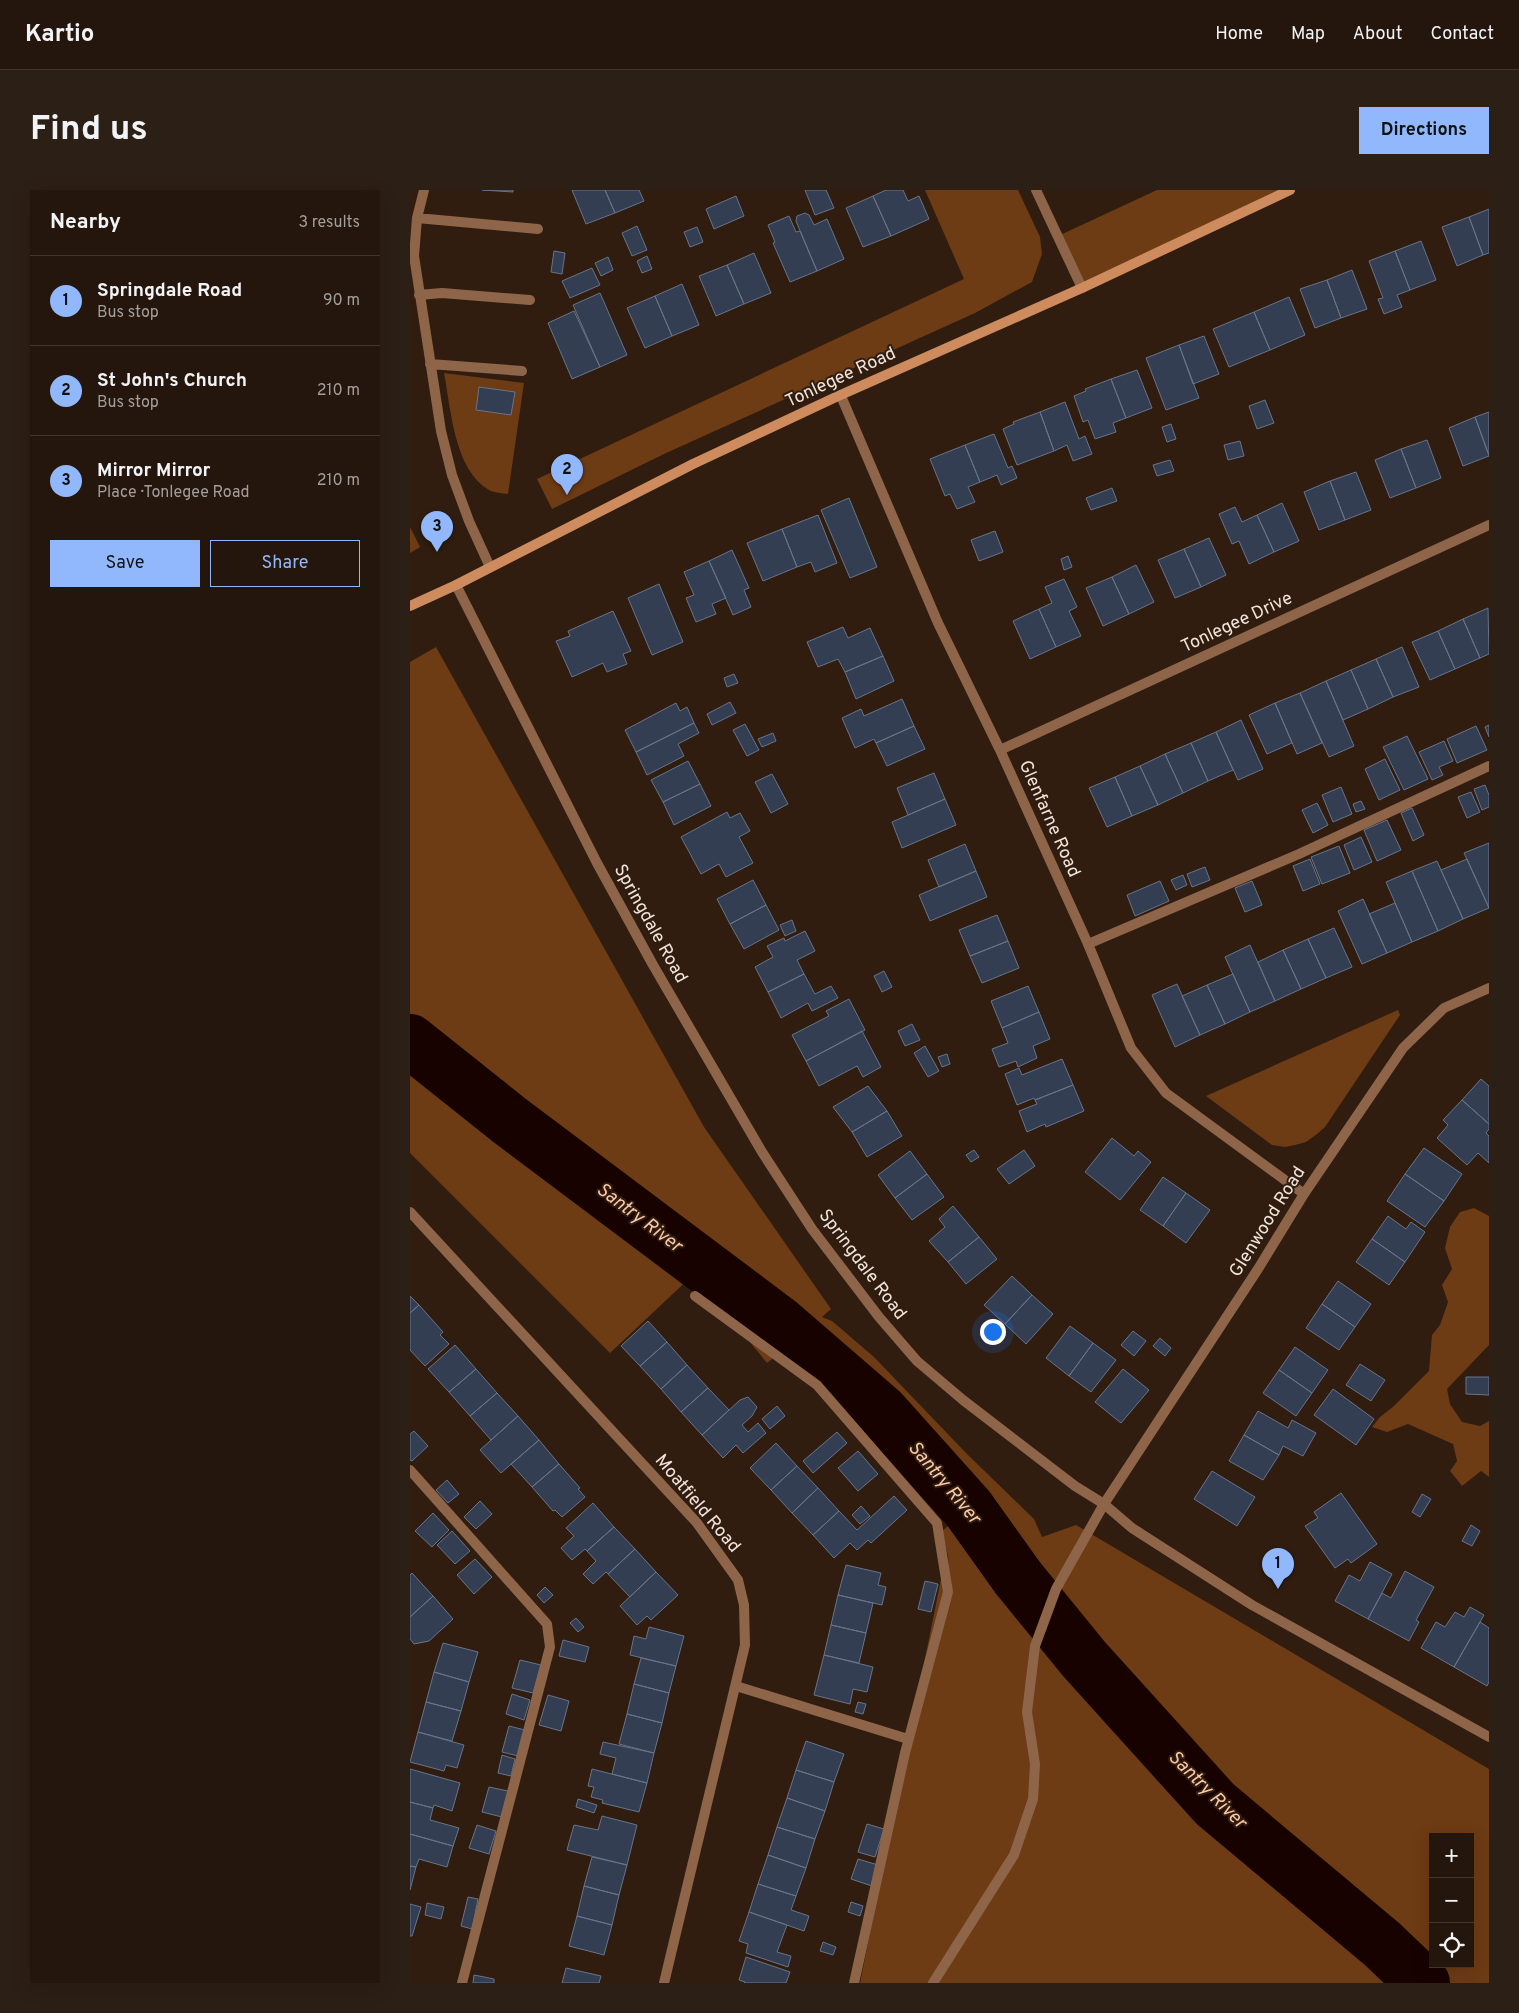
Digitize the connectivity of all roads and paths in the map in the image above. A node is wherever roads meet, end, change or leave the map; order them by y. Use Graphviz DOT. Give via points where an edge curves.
graph roads {
  1 [pos="424,190"];
  2 [pos="1036,190"];
  3 [pos="1290,190"];
  4 [pos="417,218"];
  5 [pos="538,229"];
  6 [pos="1082,288"];
  7 [pos="419,295"];
  8 [pos="530,300"];
  9 [pos="430,364"];
  10 [pos="522,371"];
  11 [pos="841,396"];
  12 [pos="1489,525"];
  13 [pos="490,567"];
  14 [pos="456,585"];
  15 [pos="410,606"];
  16 [pos="1000,750"];
  17 [pos="1489,766"];
  18 [pos="1088,944"];
  19 [pos="1489,988"];
  20 [pos="1304,1194"];
  21 [pos="410,1212"];
  22 [pos="695,1296"];
  23 [pos="410,1470"];
  24 [pos="1104,1504"];
  25 [pos="736,1686"];
  26 [pos="1489,1737"];
  27 [pos="908,1739"];
  28 [pos="462,1983"];
  29 [pos="664,1983"];
  30 [pos="854,1983"];
  31 [pos="933,1983"];
  1 -- 4 [label="street"];
  2 -- 6 [label="street"];
  3 -- 6 [label="main road, Tonlegee Road"];
  4 -- 5 [label="street"];
  4 -- 7 [label="street" via="414,256"];
  6 -- 11 [label="main road, Tonlegee Road"];
  7 -- 8 [label="street" via="442,292"];
  7 -- 9 [label="street"];
  9 -- 10 [label="street"];
  9 -- 13 [label="street" via="452,475"];
  11 -- 13 [label="main road, Tonlegee Road" via="679,471"];
  11 -- 16 [label="street, Glenfarne Road" via="938,623"];
  12 -- 16 [label="street, Tonlegee Drive"];
  13 -- 14 [label="main road, Tonlegee Road"];
  14 -- 15 [label="main road, Tonlegee Road"];
  14 -- 24 [label="street, Springdale Road" via="597,862 762,1152 812,1229 917,1361 1074,1486"];
  16 -- 18 [label="street, Glenfarne Road"];
  17 -- 18 [label="street" via="1299,854"];
  18 -- 20 [label="street, Glenfarne Road" via="1131,1048 1166,1093"];
  19 -- 20 [label="street, Glenwood Road" via="1444,1008 1403,1048"];
  20 -- 24 [label="street, Glenwood Road" via="1258,1270"];
  21 -- 25 [label="street, Moatfield Road" via="697,1523 738,1580 744,1605 745,1645"];
  22 -- 27 [label="street" via="817,1385 937,1523 948,1592"];
  23 -- 28 [label="street" via="547,1624 550,1647"];
  24 -- 26 [label="street, Springdale Road" via="1132,1528 1252,1605"];
  24 -- 31 [label="street, Glenwood Road" via="1056,1589 1035,1646 1027,1712 1035,1764 1032,1799 1014,1855"];
  25 -- 27 [label="street"];
  25 -- 29 [label="street, Moatfield Road"];
  27 -- 30 [label="street"];
}
